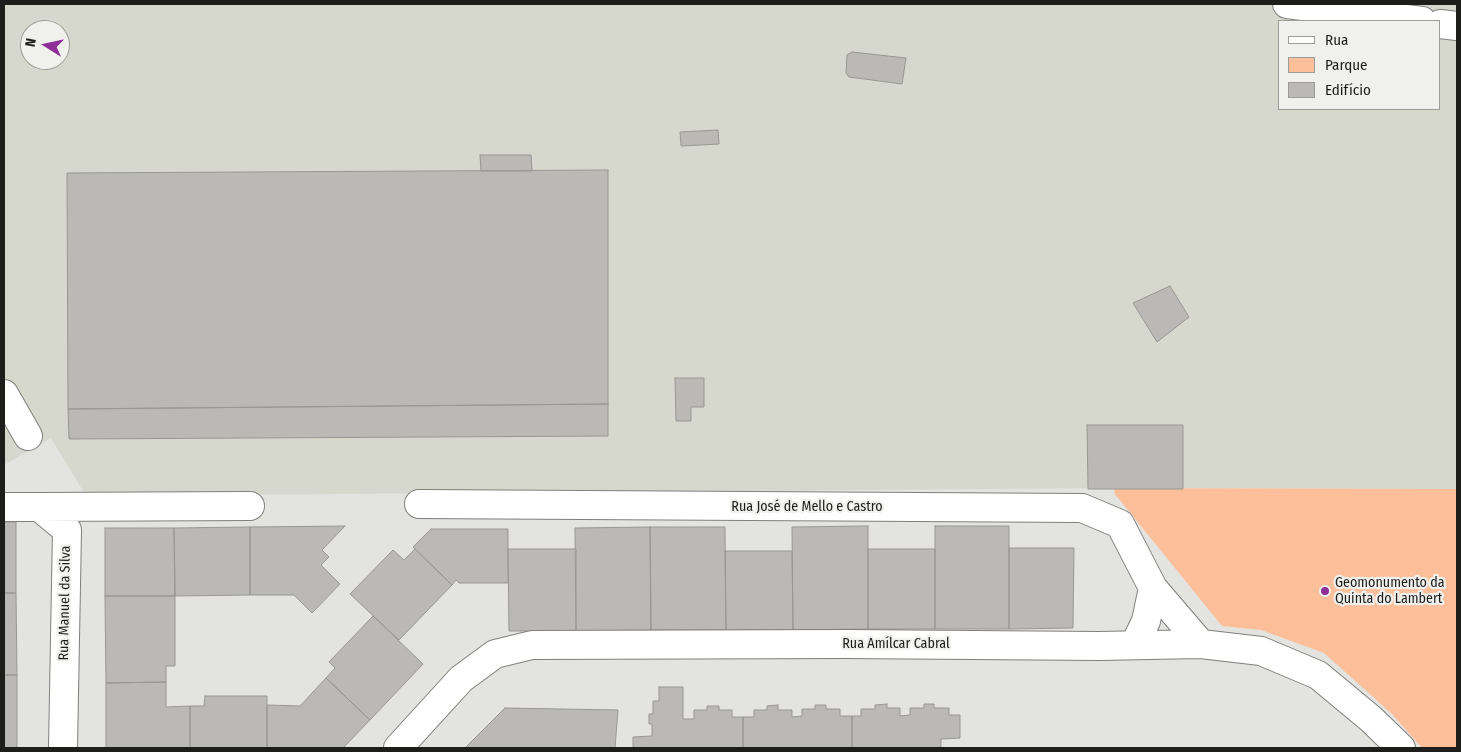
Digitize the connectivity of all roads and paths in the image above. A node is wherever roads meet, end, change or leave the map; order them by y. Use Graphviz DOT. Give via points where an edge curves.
graph roads {
  1 [pos="1287,4"];
  2 [pos="1414,20"];
  3 [pos="1441,24"];
  4 [pos="1457,26"];
  5 [pos="4,394"];
  6 [pos="28,436"];
  7 [pos="419,504"];
  8 [pos="250,506"];
  9 [pos="4,507"];
  10 [pos="39,507"];
  11 [pos="1153,588"];
  12 [pos="1135,644"];
  13 [pos="1202,644"];
  14 [pos="63,748"];
  15 [pos="398,748"];
  16 [pos="1401,748"];
  1 -- 2 [label="street"];
  3 -- 4 [label="street"];
  5 -- 6 [label="street"];
  7 -- 11 [label="street, Rua José de Mello e Castro" via="1082,508 1120,524"];
  8 -- 10 [label="street"];
  9 -- 10 [label="street"];
  10 -- 14 [label="street, Rua Manuel da Silva" via="67,530"];
  11 -- 12 [label="street" via="1146,621"];
  11 -- 13 [label="street, Rua José de Mello e Castro"];
  12 -- 13 [label="street, Rua Amílcar Cabral"];
  12 -- 15 [label="street, Rua Amílcar Cabral" via="532,645 495,654 462,679"];
  13 -- 16 [label="street, Rua Amílcar Cabral" via="1261,651 1318,675"];
}
